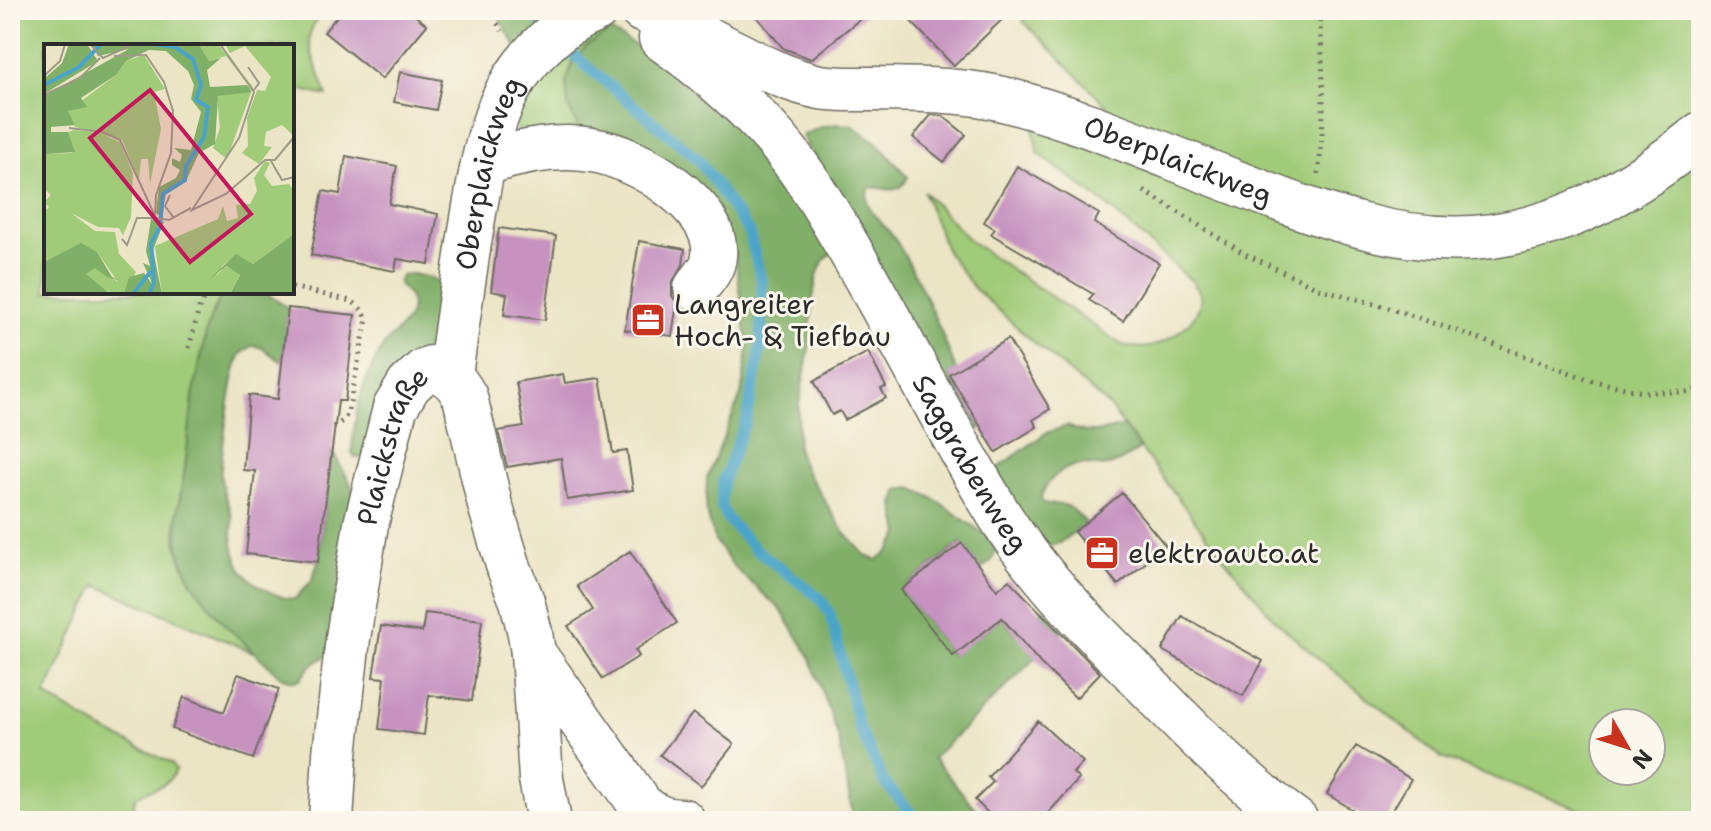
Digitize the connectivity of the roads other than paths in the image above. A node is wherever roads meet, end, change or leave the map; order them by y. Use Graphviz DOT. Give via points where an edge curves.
graph roads {
  1 [pos="619,10"];
  2 [pos="642,10"];
  3 [pos="568,27"];
  4 [pos="1701,134"];
  5 [pos="483,164"];
  6 [pos="696,288"];
  7 [pos="450,375"];
  8 [pos="533,653"];
  9 [pos="331,821"];
  10 [pos="549,821"];
  11 [pos="683,821"];
  12 [pos="1296,821"];
  1 -- 12 [label="street, Saggrabenweg" via="728,89 796,165 872,287 998,513 1044,578 1224,762"];
  2 -- 4 [label="street, Oberplaickweg" via="788,79 823,88 938,90 1003,99 1310,210 1386,232 1468,238 1554,221 1607,199"];
  3 -- 5 [label="street, Oberplaickweg" via="521,69 500,107"];
  5 -- 6 [label="street" via="532,150 567,148 621,157 647,169 692,205 714,240 708,273"];
  5 -- 7 [label="street, Oberplaickweg"];
  7 -- 8 [label="street, Plaickstraße" via="465,397"];
  7 -- 9 [label="street, Plaickstraße" via="431,368 417,377 401,396 388,430 348,638"];
  8 -- 10 [label="street, Plaickstraße"];
  8 -- 11 [label="street" via="640,804 664,820"];
}
